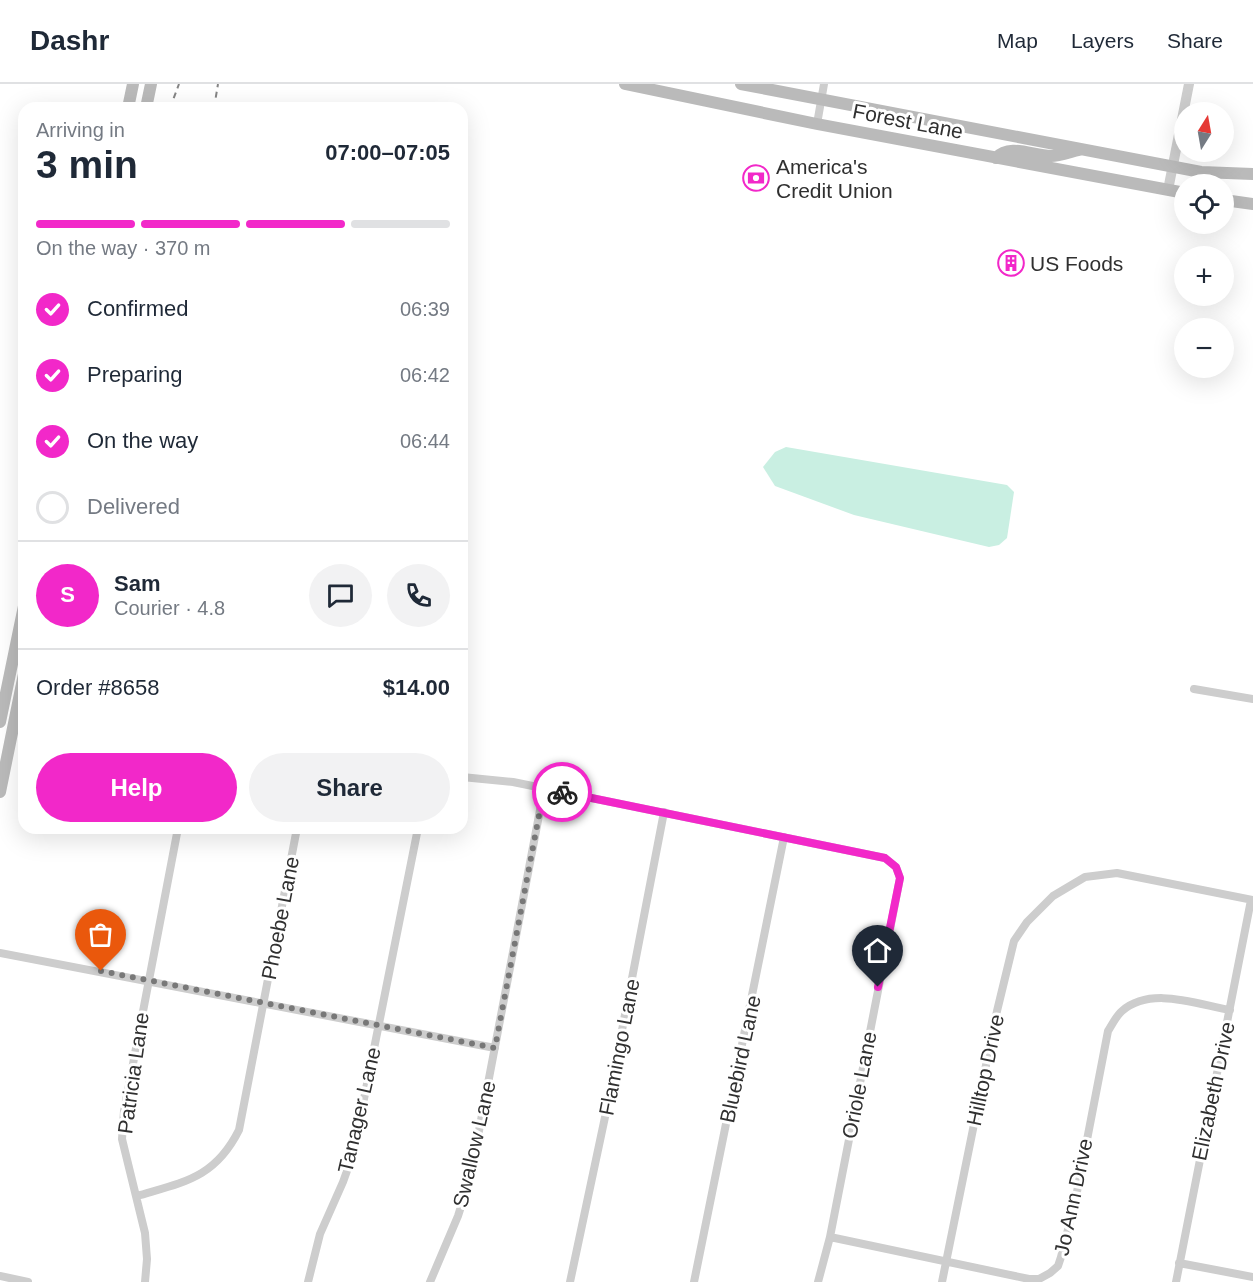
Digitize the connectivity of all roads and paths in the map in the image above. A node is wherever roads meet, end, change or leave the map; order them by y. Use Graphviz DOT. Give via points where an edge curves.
graph roads {
  1 [pos="133,84"];
  2 [pos="151,84"];
  3 [pos="625,84"];
  4 [pos="741,84"];
  5 [pos="824,84"];
  6 [pos="1189,84"];
  7 [pos="820,100"];
  8 [pos="129,102"];
  9 [pos="147,102"];
  10 [pos="817,124"];
  11 [pos="1083,149"];
  12 [pos="996,158"];
  13 [pos="1173,166"];
  14 [pos="1253,174"];
  15 [pos="1168,190"];
  16 [pos="1174,191"];
  17 [pos="1234,201"];
  18 [pos="1253,204"];
  19 [pos="18,635"];
  20 [pos="7,687"];
  21 [pos="18,689"];
  22 [pos="1194,689"];
  23 [pos="1253,699"];
  24 [pos="18,709"];
  25 [pos="0,722"];
  26 [pos="468,778"];
  27 [pos="544,789"];
  28 [pos="0,792"];
  29 [pos="664,812"];
  30 [pos="177,834"];
  31 [pos="296,834"];
  32 [pos="417,834"];
  33 [pos="784,837"];
  34 [pos="1252,900"];
  35 [pos="0,953"];
  36 [pos="148,981"];
  37 [pos="263,1003"];
  38 [pos="1230,1011"];
  39 [pos="378,1026"];
  40 [pos="495,1048"];
  41 [pos="136,1196"];
  42 [pos="830,1237"];
  43 [pos="946,1262"];
  44 [pos="1179,1263"];
  45 [pos="0,1276"];
  46 [pos="1253,1277"];
  47 [pos="28,1282"];
  48 [pos="145,1282"];
  49 [pos="308,1282"];
  50 [pos="430,1282"];
  51 [pos="570,1282"];
  52 [pos="694,1282"];
  53 [pos="818,1282"];
  54 [pos="942,1282"];
  55 [pos="1176,1282"];
  1 -- 8 [label="main road"];
  2 -- 9 [label="main road"];
  3 -- 10 [label="main road, Forest Lane"];
  4 -- 7 [label="main road, Forest Lane"];
  5 -- 7 [label="street"];
  6 -- 13 [label="street"];
  7 -- 10 [label="street"];
  7 -- 11 [label="main road, Forest Lane"];
  10 -- 12 [label="main road, Forest Lane"];
  11 -- 12 [label="main road" via="1052,156 1008,151"];
  11 -- 13 [label="main road, Forest Lane"];
  12 -- 15 [label="main road, Forest Lane"];
  13 -- 14 [label="main road, Forest Lane" via="1201,172"];
  13 -- 15 [label="street"];
  15 -- 16 [label="main road, Forest Lane"];
  17 -- 18 [label="main road"];
  19 -- 20 [label="main road"];
  20 -- 21 [label="street"];
  20 -- 25 [label="main road"];
  22 -- 23 [label="street"];
  24 -- 28 [label="main road"];
  26 -- 27 [label="street"];
  27 -- 29 [label="street"];
  27 -- 40 [label="street, Swallow Lane"];
  29 -- 33 [label="street"];
  29 -- 51 [label="street, Flamingo Lane"];
  30 -- 36 [label="street, Patricia Lane"];
  31 -- 37 [label="street, Phoebe Lane"];
  32 -- 39 [label="street, Tanager Lane"];
  33 -- 42 [label="street, Oriole Lane" via="885,858 896,867 900,878"];
  33 -- 52 [label="street, Bluebird Lane"];
  34 -- 38 [label="street, Elizabeth Drive"];
  34 -- 43 [label="street, Hilltop Drive" via="1117,873 1085,878 1053,896 1027,922 1014,941"];
  35 -- 36 [label="street"];
  36 -- 37 [label="street"];
  36 -- 41 [label="street, Patricia Lane" via="122,1139"];
  37 -- 39 [label="street"];
  37 -- 41 [label="street, Phoebe Lane" via="239,1130 231,1146 207,1171"];
  38 -- 43 [label="street, Jo Ann Drive" via="1167,998 1143,999 1121,1012 1108,1031 1075,1202 1058,1266 1039,1279 1029,1279"];
  38 -- 44 [label="street, Elizabeth Drive"];
  39 -- 40 [label="street"];
  39 -- 49 [label="street, Tanager Lane" via="353,1154 320,1234"];
  40 -- 50 [label="street, Swallow Lane" via="470,1178"];
  41 -- 48 [label="street, Patricia Lane" via="145,1233"];
  42 -- 43 [label="street, Jo Ann Drive"];
  42 -- 53 [label="street, Oriole Lane"];
  43 -- 54 [label="street, Hilltop Drive"];
  44 -- 46 [label="street"];
  44 -- 55 [label="street, Elizabeth Drive"];
  45 -- 47 [label="street"];
}
